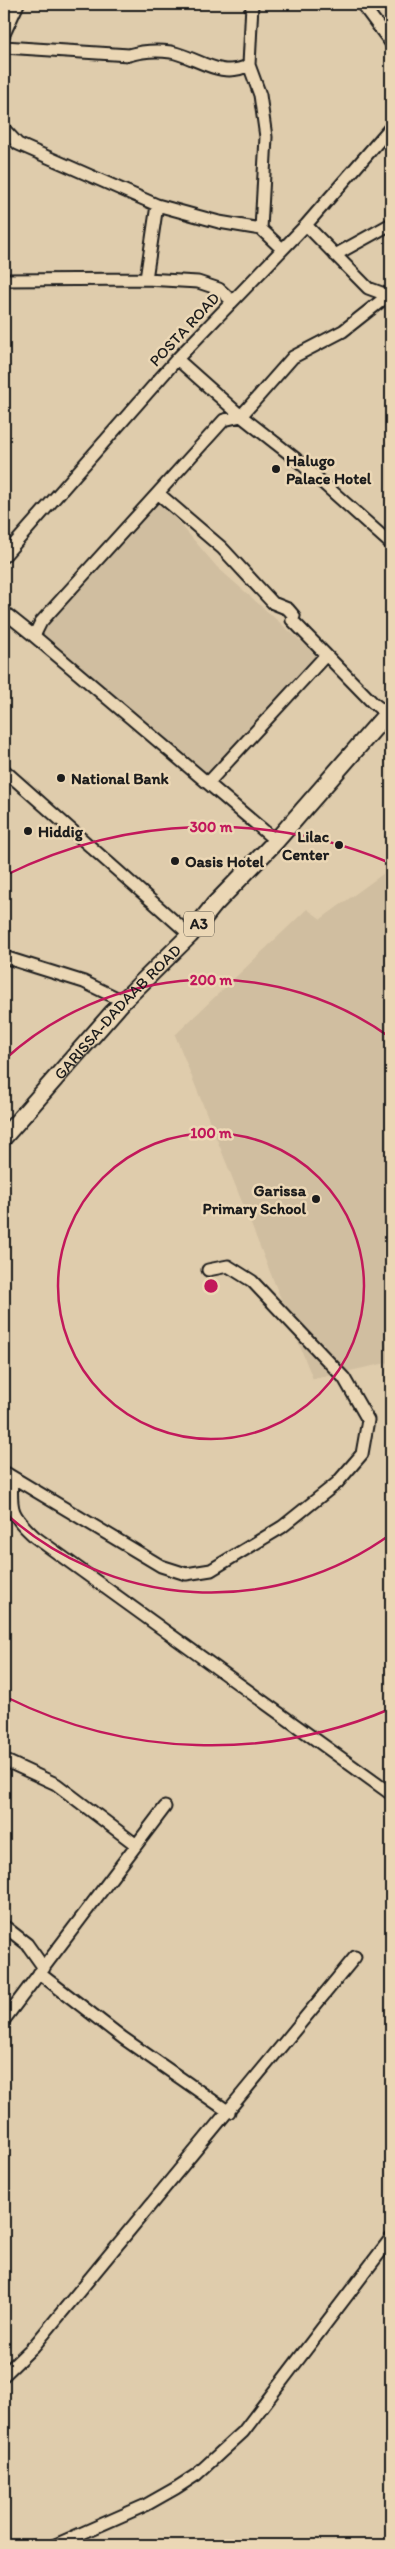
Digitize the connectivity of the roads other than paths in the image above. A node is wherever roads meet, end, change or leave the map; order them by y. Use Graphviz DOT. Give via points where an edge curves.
graph roads {
  1 [pos="18,4"];
  2 [pos="252,4"];
  3 [pos="362,4"];
  4 [pos="4,34"];
  5 [pos="391,43"];
  6 [pos="4,47"];
  7 [pos="249,65"];
  8 [pos="391,127"];
  9 [pos="4,130"];
  10 [pos="157,205"];
  11 [pos="391,224"];
  12 [pos="306,225"];
  13 [pos="262,229"];
  14 [pos="282,249"];
  15 [pos="334,255"];
  16 [pos="146,279"];
  17 [pos="4,280"];
  18 [pos="389,294"];
  19 [pos="232,301"];
  20 [pos="177,359"];
  21 [pos="240,416"];
  22 [pos="159,494"];
  23 [pos="391,544"];
  24 [pos="4,556"];
  25 [pos="4,612"];
  26 [pos="34,636"];
  27 [pos="326,655"];
  28 [pos="390,716"];
  29 [pos="4,770"];
  30 [pos="208,783"];
  31 [pos="276,841"];
  32 [pos="190,935"];
  33 [pos="4,957"];
  34 [pos="123,1001"];
  35 [pos="4,1137"];
  36 [pos="208,1270"];
  37 [pos="6,1475"];
  38 [pos="4,1760"];
  39 [pos="391,1794"];
  40 [pos="164,1807"];
  41 [pos="135,1844"];
  42 [pos="4,1926"];
  43 [pos="355,1957"];
  44 [pos="42,1970"];
  45 [pos="4,2020"];
  46 [pos="229,2112"];
  47 [pos="391,2238"];
  48 [pos="4,2375"];
  49 [pos="54,2545"];
  1 -- 4 [label="street"];
  2 -- 7 [label="street"];
  3 -- 5 [label="street"];
  6 -- 7 [label="street" via="129,55 143,51 172,52 207,67 229,70"];
  7 -- 13 [label="street" via="260,95 266,137"];
  8 -- 12 [label="street, POSTA ROAD"];
  9 -- 10 [label="street" via="18,144"];
  10 -- 13 [label="street" via="219,222"];
  10 -- 16 [label="street"];
  11 -- 15 [label="street"];
  12 -- 14 [label="street, POSTA ROAD"];
  12 -- 15 [label="street"];
  13 -- 14 [label="street"];
  14 -- 19 [label="street, POSTA ROAD"];
  15 -- 18 [label="street" via="368,288"];
  16 -- 17 [label="street"];
  16 -- 19 [label="street" via="208,284"];
  18 -- 21 [label="street" via="343,331 293,357"];
  19 -- 20 [label="street, POSTA ROAD"];
  20 -- 21 [label="street"];
  20 -- 24 [label="street, POSTA ROAD"];
  21 -- 22 [label="street" via="224,420"];
  21 -- 23 [label="street" via="296,459"];
  22 -- 26 [label="street" via="40,622"];
  22 -- 27 [label="street" via="222,548 273,603 288,609 294,616 292,620"];
  25 -- 26 [label="street"];
  26 -- 30 [label="street"];
  27 -- 28 [label="street"];
  27 -- 30 [label="street"];
  28 -- 31 [label="highway, GARISSA-DADAAB ROAD / A3"];
  29 -- 32 [label="street"];
  30 -- 31 [label="street"];
  31 -- 32 [label="highway, GARISSA-DADAAB ROAD / A3" via="214,905"];
  32 -- 34 [label="highway, GARISSA-DADAAB ROAD / A3"];
  33 -- 34 [label="street" via="84,982"];
  34 -- 35 [label="highway, GARISSA-DADAAB ROAD / A3"];
  36 -- 37 [label="street" via="228,1266 252,1281 344,1378 368,1420 362,1454 337,1483 274,1532 211,1570 186,1574 162,1566"];
  37 -- 39 [label="street" via="17,1521 35,1537"];
  38 -- 41 [label="street" via="56,1784"];
  40 -- 41 [label="street"];
  41 -- 44 [label="street"];
  42 -- 44 [label="street" via="27,1944"];
  43 -- 46 [label="street"];
  44 -- 45 [label="street"];
  44 -- 46 [label="street" via="123,2038"];
  46 -- 48 [label="street" via="34,2346"];
  47 -- 49 [label="street" via="243,2432 196,2475 146,2505"];
}
